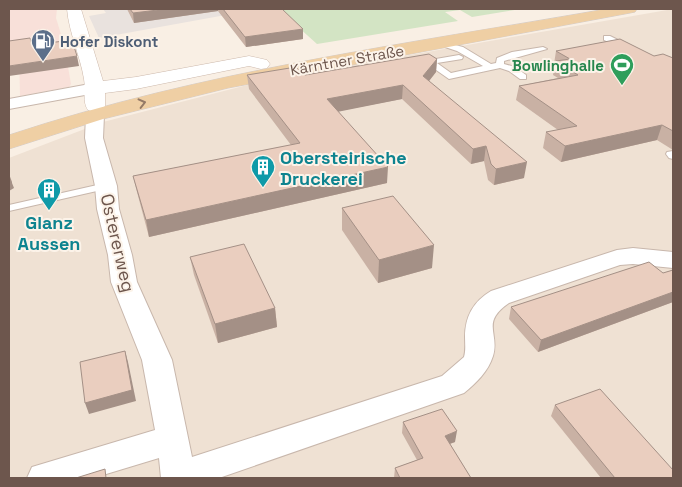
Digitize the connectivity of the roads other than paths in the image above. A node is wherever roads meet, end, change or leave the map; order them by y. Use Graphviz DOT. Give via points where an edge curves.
graph roads {
  1 [pos="74,9"];
  2 [pos="576,9"];
  3 [pos="630,9"];
  4 [pos="607,38"];
  5 [pos="442,42"];
  6 [pos="543,49"];
  7 [pos="633,50"];
  8 [pos="459,57"];
  9 [pos="430,62"];
  10 [pos="410,66"];
  11 [pos="495,67"];
  12 [pos="523,77"];
  13 [pos="95,101"];
  14 [pos="9,104"];
  15 [pos="9,128"];
  16 [pos="9,142"];
  17 [pos="106,186"];
  18 [pos="9,208"];
  19 [pos="673,260"];
  20 [pos="173,439"];
  21 [pos="44,478"];
  22 [pos="178,478"];
  1 -- 13 [label="main road"];
  2 -- 13 [label="main road, Kärntner Straße" via="261,64"];
  3 -- 5 [label="main road, Kärntner Straße"];
  4 -- 7 [label="lane"];
  5 -- 11 [label="lane"];
  13 -- 5 [label="main road, Kärntner Straße, one-way" via="252,77"];
  6 -- 11 [label="lane" via="500,60"];
  8 -- 9 [label="lane"];
  9 -- 10 [label="lane"];
  9 -- 11 [label="lane" via="449,76"];
  11 -- 12 [label="lane" via="512,69"];
  13 -- 14 [label="street, Kärntner Straße"];
  13 -- 15 [label="main road, Kärntner Straße"];
  13 -- 16 [label="main road, Kärntner Straße"];
  13 -- 17 [label="street, Ostererweg" via="94,138"];
  17 -- 18 [label="lane"];
  17 -- 20 [label="street, Ostererweg" via="124,282 157,360"];
  19 -- 22 [label="street" via="633,256 617,258 500,297 489,303 481,315 480,355 470,372 454,385"];
  20 -- 21 [label="street"];
  20 -- 22 [label="street, Ostererweg"];
}
